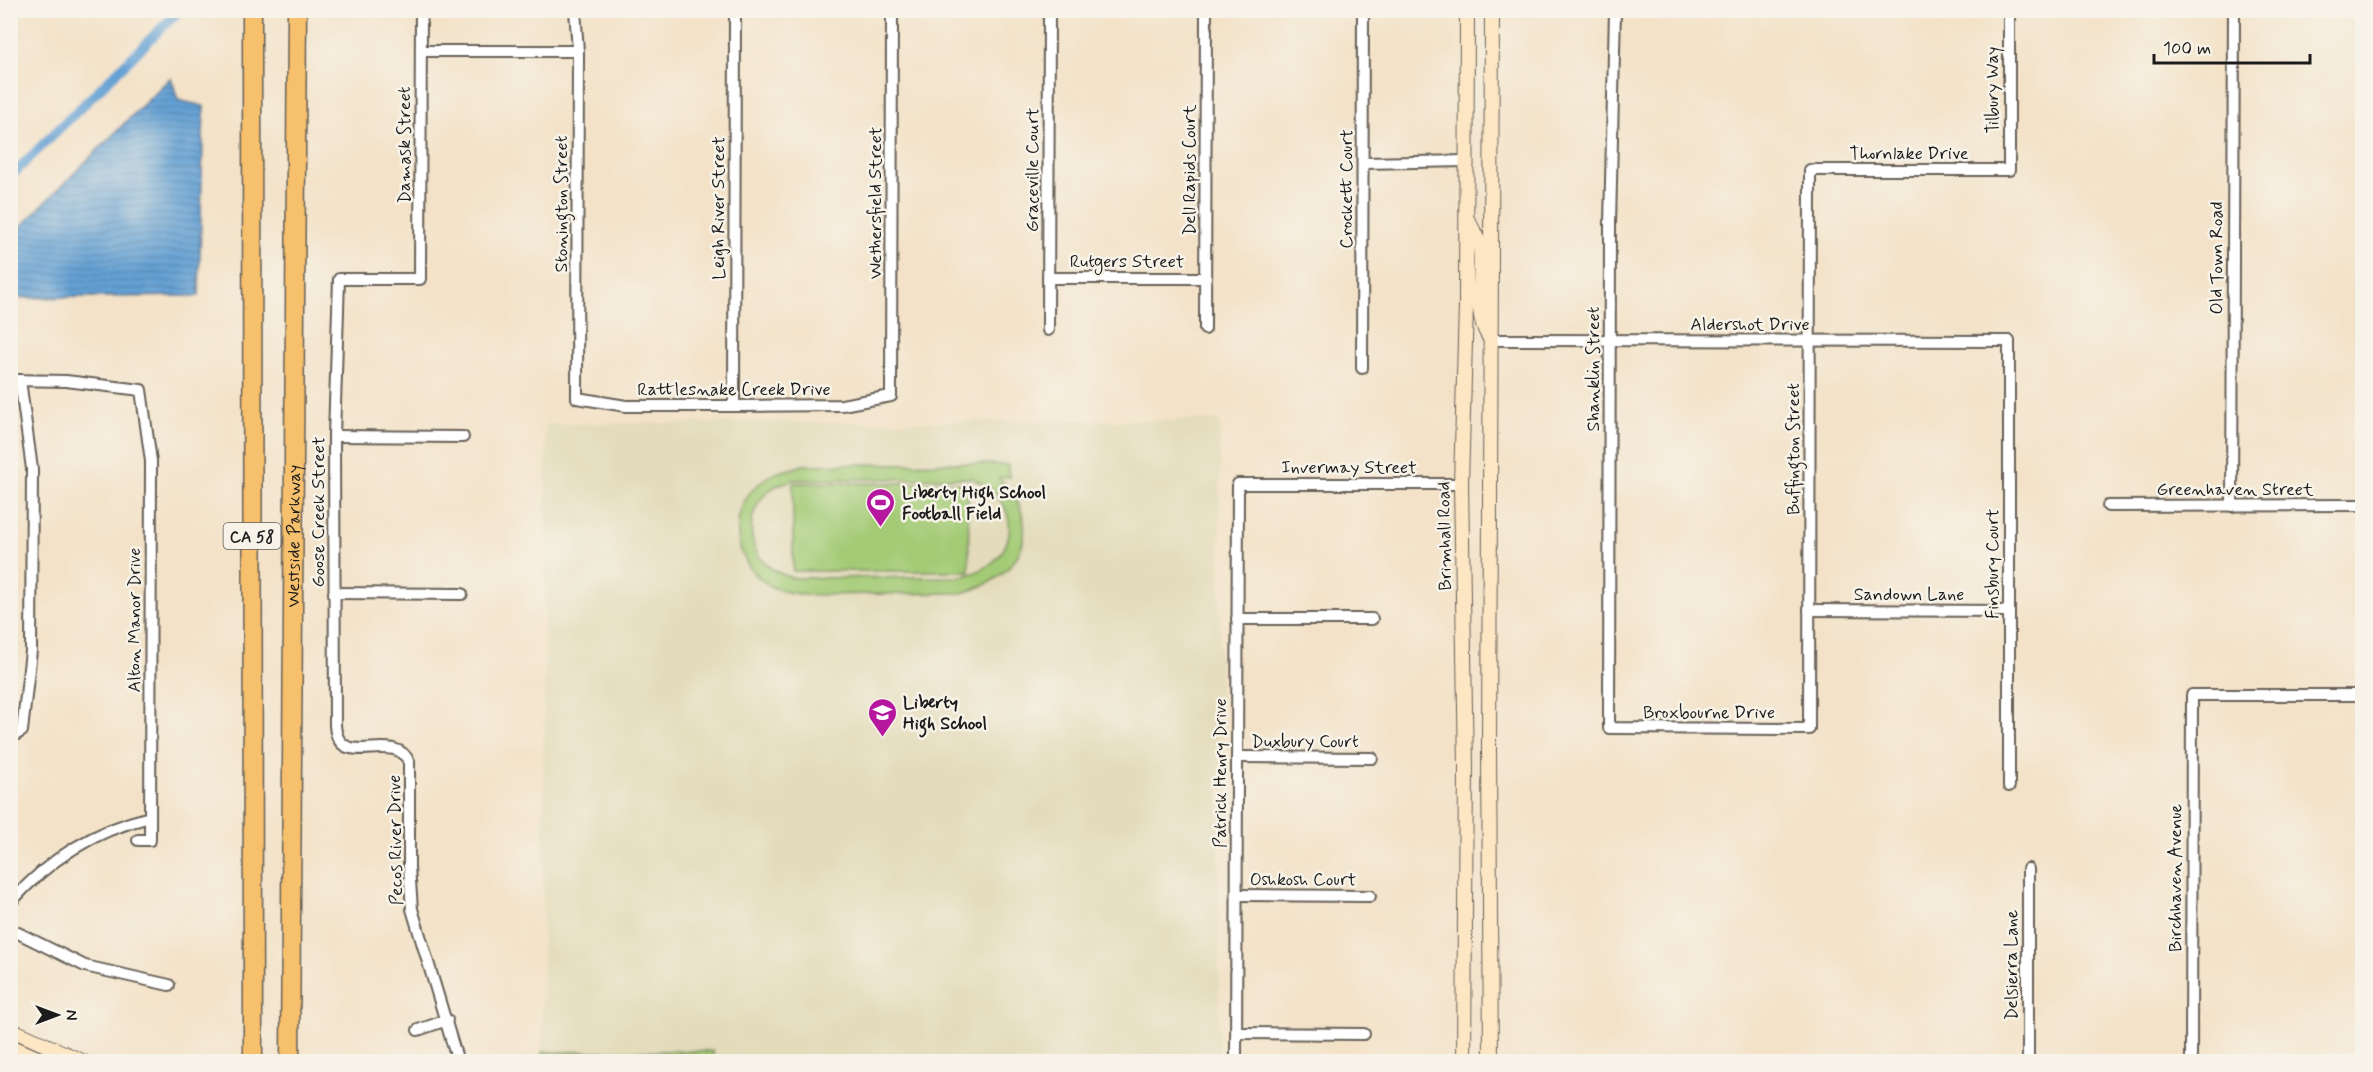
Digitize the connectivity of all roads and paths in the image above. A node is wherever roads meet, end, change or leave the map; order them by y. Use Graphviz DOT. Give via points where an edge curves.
graph roads {
  1 [pos="11,10"];
  2 [pos="252,10"];
  3 [pos="297,10"];
  4 [pos="421,10"];
  5 [pos="575,10"];
  6 [pos="735,10"];
  7 [pos="892,10"];
  8 [pos="1049,10"];
  9 [pos="1206,10"];
  10 [pos="1363,10"];
  11 [pos="1467,10"];
  12 [pos="1492,10"];
  13 [pos="1614,10"];
  14 [pos="2009,10"];
  15 [pos="2234,10"];
  16 [pos="10,40"];
  17 [pos="421,51"];
  18 [pos="578,51"];
  19 [pos="1467,161"];
  20 [pos="1363,163"];
  21 [pos="1810,170"];
  22 [pos="2009,170"];
  23 [pos="1467,218"];
  24 [pos="1048,278"];
  25 [pos="1206,278"];
  26 [pos="339,279"];
  27 [pos="1205,329"];
  28 [pos="1048,330"];
  29 [pos="1491,340"];
  30 [pos="1610,340"];
  31 [pos="1810,341"];
  32 [pos="2008,341"];
  33 [pos="1362,368"];
  34 [pos="15,380"];
  35 [pos="891,396"];
  36 [pos="577,398"];
  37 [pos="734,406"];
  38 [pos="334,436"];
  39 [pos="463,437"];
  40 [pos="1238,484"];
  41 [pos="1461,484"];
  42 [pos="2362,505"];
  43 [pos="2108,506"];
  44 [pos="2232,506"];
  45 [pos="334,593"];
  46 [pos="462,594"];
  47 [pos="1809,610"];
  48 [pos="2009,611"];
  49 [pos="1237,619"];
  50 [pos="1372,620"];
  51 [pos="2362,695"];
  52 [pos="1609,728"];
  53 [pos="1809,729"];
  54 [pos="10,738"];
  55 [pos="407,756"];
  56 [pos="1237,757"];
  57 [pos="1372,758"];
  58 [pos="2008,786"];
  59 [pos="150,818"];
  60 [pos="138,840"];
  61 [pos="2028,869"];
  62 [pos="1237,895"];
  63 [pos="1370,896"];
  64 [pos="10,903"];
  65 [pos="10,929"];
  66 [pos="169,985"];
  67 [pos="447,1020"];
  68 [pos="10,1029"];
  69 [pos="418,1030"];
  70 [pos="1236,1033"];
  71 [pos="1364,1034"];
  72 [pos="10,1035"];
  73 [pos="10,1046"];
  74 [pos="58,1050"];
  75 [pos="46,1062"];
  76 [pos="84,1062"];
  77 [pos="253,1062"];
  78 [pos="290,1062"];
  79 [pos="458,1062"];
  80 [pos="1236,1062"];
  81 [pos="1464,1062"];
  82 [pos="1491,1062"];
  83 [pos="2028,1062"];
  84 [pos="2191,1062"];
  1 -- 16 [label="street"];
  2 -- 77 [label="highway, CA 58"];
  3 -- 78 [label="highway, Westside Parkway / CA 58"];
  4 -- 17 [label="street, Damask Street"];
  5 -- 18 [label="street, Stonington Street"];
  6 -- 37 [label="street, Leigh River Street"];
  7 -- 35 [label="street, Wethersfield Street"];
  8 -- 24 [label="street, Graceville Court"];
  9 -- 25 [label="street, Dell Rapids Court"];
  10 -- 20 [label="street, Crockett Court"];
  11 -- 19 [label="street, Brimhall Road"];
  12 -- 29 [label="street"];
  13 -- 30 [label="street, Shanklin Street"];
  14 -- 22 [label="street, Tilbury Way"];
  15 -- 44 [label="street, Old Town Road"];
  17 -- 18 [label="street"];
  17 -- 26 [label="street, Damask Street" via="420,279"];
  18 -- 36 [label="street, Stonington Street"];
  19 -- 20 [label="street"];
  19 -- 23 [label="street, Brimhall Road"];
  20 -- 33 [label="street, Crockett Court"];
  21 -- 22 [label="street, Thornlake Drive"];
  21 -- 31 [label="street, Buffington Street"];
  23 -- 29 [label="street" via="1480,247 1480,310"];
  23 -- 41 [label="street, Brimhall Road"];
  24 -- 25 [label="street, Rutgers Street"];
  24 -- 28 [label="street, Graceville Court"];
  25 -- 27 [label="street, Dell Rapids Court"];
  26 -- 38 [label="street, Goose Creek Street"];
  29 -- 30 [label="street, Aldershot Drive"];
  29 -- 82 [label="street"];
  30 -- 31 [label="street, Aldershot Drive"];
  30 -- 52 [label="street, Shanklin Street"];
  31 -- 32 [label="street, Aldershot Drive"];
  31 -- 47 [label="street, Buffington Street"];
  32 -- 48 [label="street, Finsbury Court"];
  34 -- 54 [label="street" via="32,469 31,651 22,731"];
  34 -- 59 [label="street, Alton Manor Drive" via="66,381 141,390 151,461"];
  35 -- 37 [label="street, Rattlesnake Creek Drive" via="842,405"];
  36 -- 37 [label="street, Rattlesnake Creek Drive" via="626,406"];
  38 -- 39 [label="street"];
  38 -- 45 [label="street, Goose Creek Street"];
  40 -- 41 [label="street, Invermay Street"];
  40 -- 49 [label="street, Patrick Henry Drive"];
  41 -- 81 [label="street, Brimhall Road" via="1466,766"];
  42 -- 44 [label="street, Greenhaven Street"];
  43 -- 44 [label="street, Greenhaven Street"];
  45 -- 46 [label="street"];
  45 -- 55 [label="street, Goose Creek Street" via="335,731 343,743 356,750 386,747"];
  47 -- 48 [label="street, Sandown Lane"];
  47 -- 53 [label="street, Buffington Street"];
  48 -- 58 [label="street, Finsbury Court"];
  49 -- 50 [label="street"];
  49 -- 56 [label="street, Patrick Henry Drive"];
  51 -- 84 [label="street, Birchhaven Avenue" via="2192,695"];
  52 -- 53 [label="street, Broxbourne Drive"];
  55 -- 67 [label="street, Pecos River Drive" via="412,909"];
  56 -- 57 [label="street, Duxbury Court"];
  56 -- 62 [label="street, Patrick Henry Drive"];
  59 -- 60 [label="street, Alton Manor Drive" via="150,840"];
  59 -- 64 [label="street" via="106,831 69,850 42,870"];
  61 -- 83 [label="street, Delsierra Lane"];
  62 -- 63 [label="street, Oshkosh Court"];
  62 -- 70 [label="street, Patrick Henry Drive"];
  65 -- 66 [label="street" via="85,966"];
  67 -- 69 [label="street"];
  67 -- 79 [label="street, Pecos River Drive"];
  68 -- 74 [label="street"];
  70 -- 71 [label="street"];
  70 -- 80 [label="street, Patrick Henry Drive"];
  72 -- 74 [label="street" via="36,1048"];
  73 -- 75 [label="street"];
  74 -- 76 [label="street"];
}
